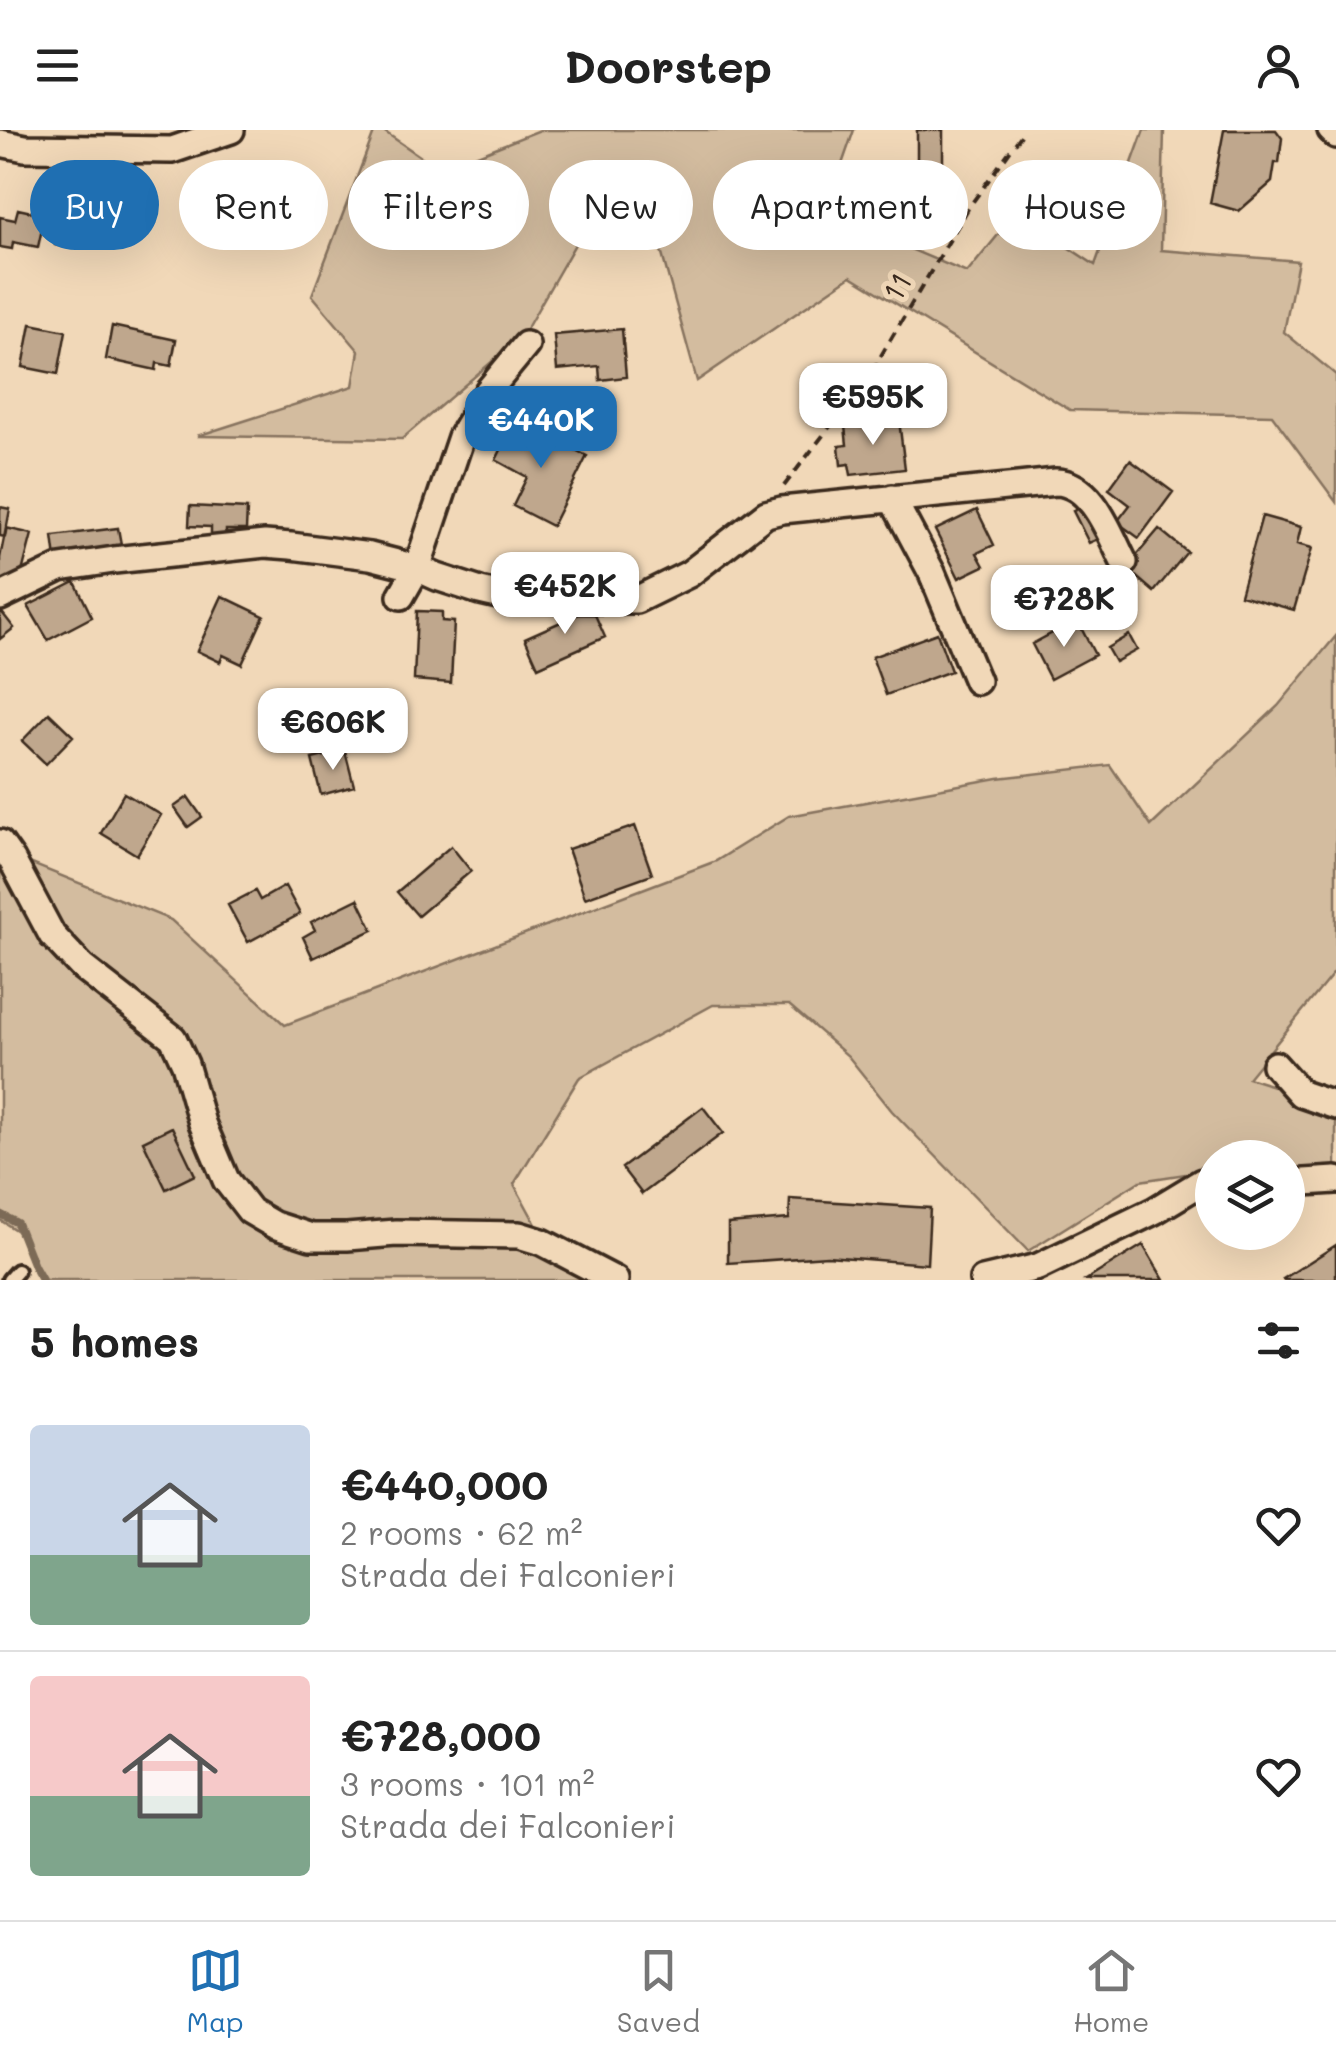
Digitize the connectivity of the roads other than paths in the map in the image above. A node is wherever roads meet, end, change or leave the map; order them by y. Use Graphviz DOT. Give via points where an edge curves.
graph roads {
  1 [pos="231,130"];
  2 [pos="0,142"];
  3 [pos="526,345"];
  4 [pos="892,498"];
  5 [pos="1124,562"];
  6 [pos="416,568"];
  7 [pos="401,596"];
  8 [pos="0,597"];
  9 [pos="977,681"];
  10 [pos="0,843"];
  11 [pos="1275,1065"];
  12 [pos="1336,1106"];
  13 [pos="1336,1180"];
  14 [pos="1305,1182"];
  15 [pos="1195,1186"];
  16 [pos="1018,1276"];
  17 [pos="614,1280"];
  18 [pos="984,1280"];
  1 -- 2 [label="street" via="172,150"];
  3 -- 6 [label="street" via="461,438"];
  4 -- 5 [label="street" via="1064,482 1094,506"];
  4 -- 6 [label="street" via="766,514 689,574 636,600 515,599"];
  4 -- 9 [label="street"];
  6 -- 7 [label="street"];
  6 -- 8 [label="street" via="266,544 60,568"];
  10 -- 17 [label="street" via="52,935 172,1038 226,1180 250,1211 311,1237 519,1236"];
  11 -- 12 [label="street" via="1301,1094"];
  13 -- 14 [label="street"];
  15 -- 16 [label="street"];
  16 -- 18 [label="street"];
}
